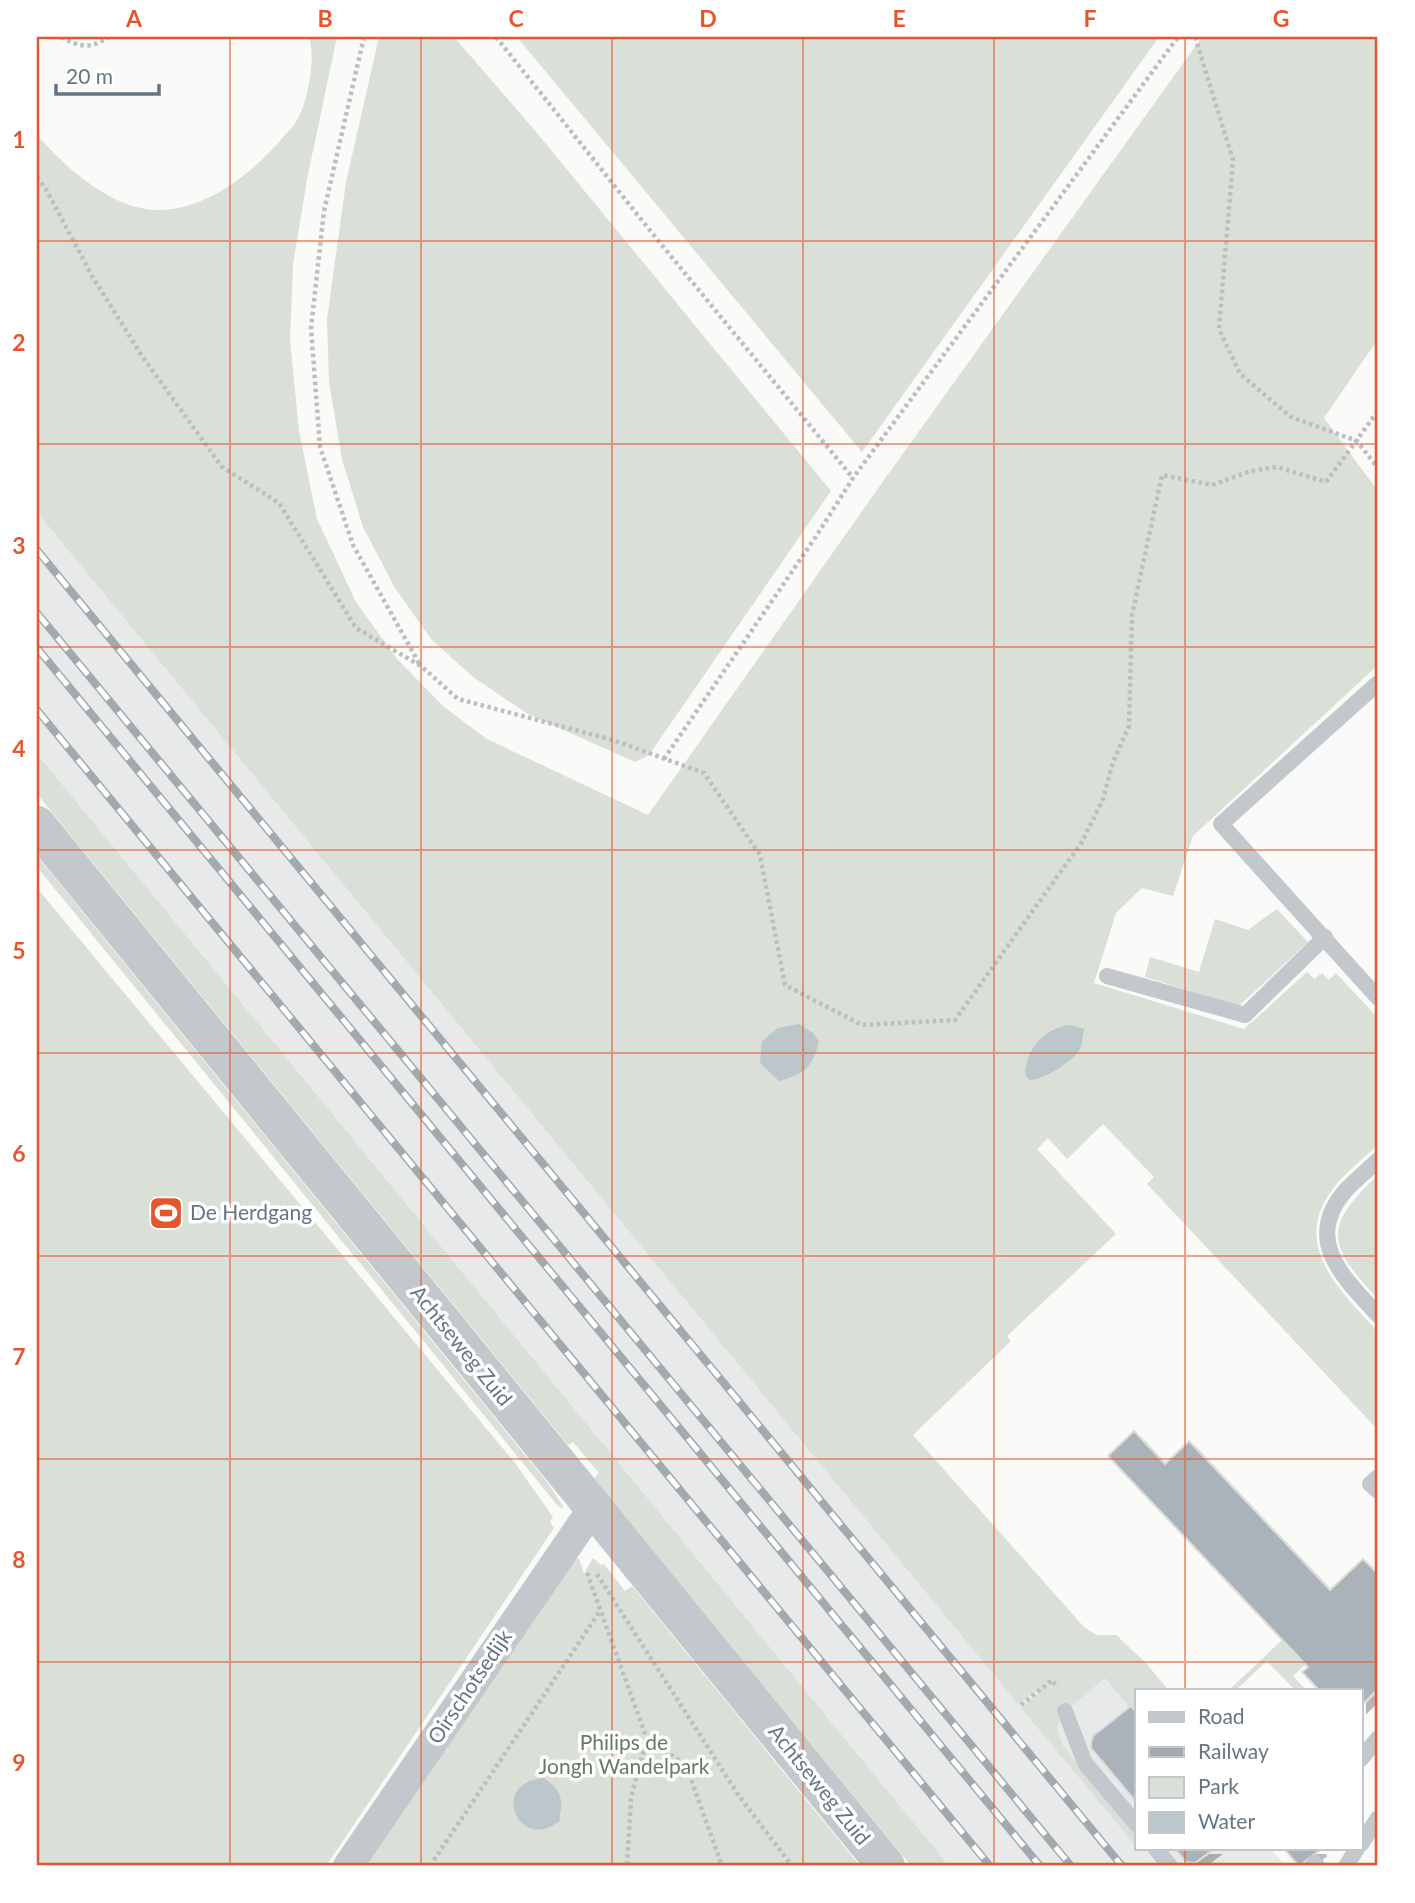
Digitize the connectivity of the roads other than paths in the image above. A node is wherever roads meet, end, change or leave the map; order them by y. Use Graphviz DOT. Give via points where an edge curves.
graph roads {
  1 [pos="1378,682"];
  2 [pos="37,825"];
  3 [pos="1325,937"];
  4 [pos="1107,976"];
  5 [pos="1378,999"];
  6 [pos="1378,1160"];
  7 [pos="1378,1315"];
  8 [pos="1378,1477"];
  9 [pos="1378,1491"];
  10 [pos="593,1508"];
  11 [pos="1065,1710"];
  12 [pos="1378,1738"];
  13 [pos="1362,1758"];
  14 [pos="1378,1818"];
  15 [pos="1135,1823"];
  16 [pos="1362,1842"];
  17 [pos="1157,1850"];
  18 [pos="1356,1850"];
  19 [pos="348,1866"];
  20 [pos="886,1866"];
  21 [pos="1170,1866"];
  22 [pos="1346,1866"];
  1 -- 3 [label="lane" via="1222,824"];
  2 -- 10 [label="street, Achtseweg Zuid"];
  3 -- 4 [label="lane" via="1245,1015"];
  3 -- 5 [label="lane"];
  6 -- 7 [label="lane" via="1337,1203 1328,1239 1336,1267"];
  8 -- 9 [label="lane" via="1370,1485"];
  10 -- 19 [label="street, Oirschotsedijk"];
  10 -- 20 [label="street, Achtseweg Zuid"];
  11 -- 15 [label="lane" via="1085,1763"];
  12 -- 13 [label="lane"];
  14 -- 16 [label="lane"];
  17 -- 21 [label="lane"];
  18 -- 22 [label="lane"];
}
